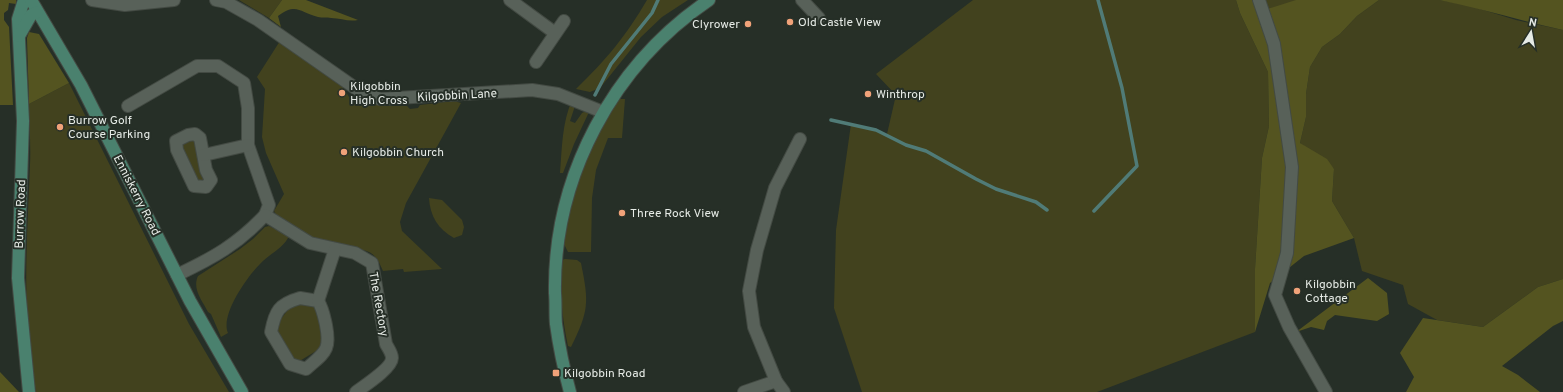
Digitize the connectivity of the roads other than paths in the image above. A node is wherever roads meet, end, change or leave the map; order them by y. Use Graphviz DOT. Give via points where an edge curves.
graph roads {
  1 [pos="24,0"];
  2 [pos="31,0"];
  3 [pos="92,0"];
  4 [pos="174,0"];
  5 [pos="216,0"];
  6 [pos="510,0"];
  7 [pos="709,0"];
  8 [pos="802,0"];
  9 [pos="1259,0"];
  10 [pos="37,12"];
  11 [pos="819,18"];
  12 [pos="564,21"];
  13 [pos="555,33"];
  14 [pos="19,36"];
  15 [pos="536,62"];
  16 [pos="128,106"];
  17 [pos="603,112"];
  18 [pos="800,139"];
  19 [pos="248,146"];
  20 [pos="204,155"];
  21 [pos="265,215"];
  22 [pos="335,249"];
  23 [pos="177,275"];
  24 [pos="318,301"];
  25 [pos="776,381"];
  26 [pos="29,392"];
  27 [pos="242,392"];
  28 [pos="356,392"];
  29 [pos="570,392"];
  30 [pos="744,392"];
  31 [pos="784,392"];
  32 [pos="1326,392"];
  1 -- 14 [label="street, Burrow Road" via="18,20"];
  2 -- 10 [label="street, Enniskerry Road"];
  3 -- 4 [label="street" via="125,5"];
  5 -- 17 [label="street, Kilgobbin Lane" via="226,2 258,20 361,92 380,99 532,90 558,94"];
  6 -- 13 [label="street"];
  7 -- 17 [label="street" via="650,50"];
  8 -- 11 [label="street"];
  9 -- 32 [label="street" via="1274,44 1292,167 1286,253 1275,296"];
  10 -- 14 [label="street" via="31,15"];
  10 -- 23 [label="street, Enniskerry Road" via="84,92"];
  12 -- 13 [label="street"];
  13 -- 15 [label="street"];
  14 -- 26 [label="street, Burrow Road" via="23,121 18,278"];
  16 -- 19 [label="street" via="197,66 218,66 244,83 248,108"];
  17 -- 29 [label="street" via="583,151 569,191 556,256 556,323"];
  18 -- 25 [label="street" via="775,188 757,250 749,291 754,327"];
  19 -- 20 [label="street"];
  19 -- 21 [label="street" via="269,205"];
  21 -- 22 [label="street, The Rectory" via="310,243"];
  21 -- 23 [label="street" via="251,231 234,244"];
  22 -- 24 [label="street"];
  22 -- 28 [label="street, The Rectory" via="355,253 372,263 386,344 392,358 388,367"];
  23 -- 27 [label="street, Enniskerry Road"];
  24 -- 24 [label="street" via="300,298 285,302 274,316 271,332 290,364 306,368 323,353 329,341 323,310"];
  25 -- 30 [label="street"];
  25 -- 31 [label="street"];
}
